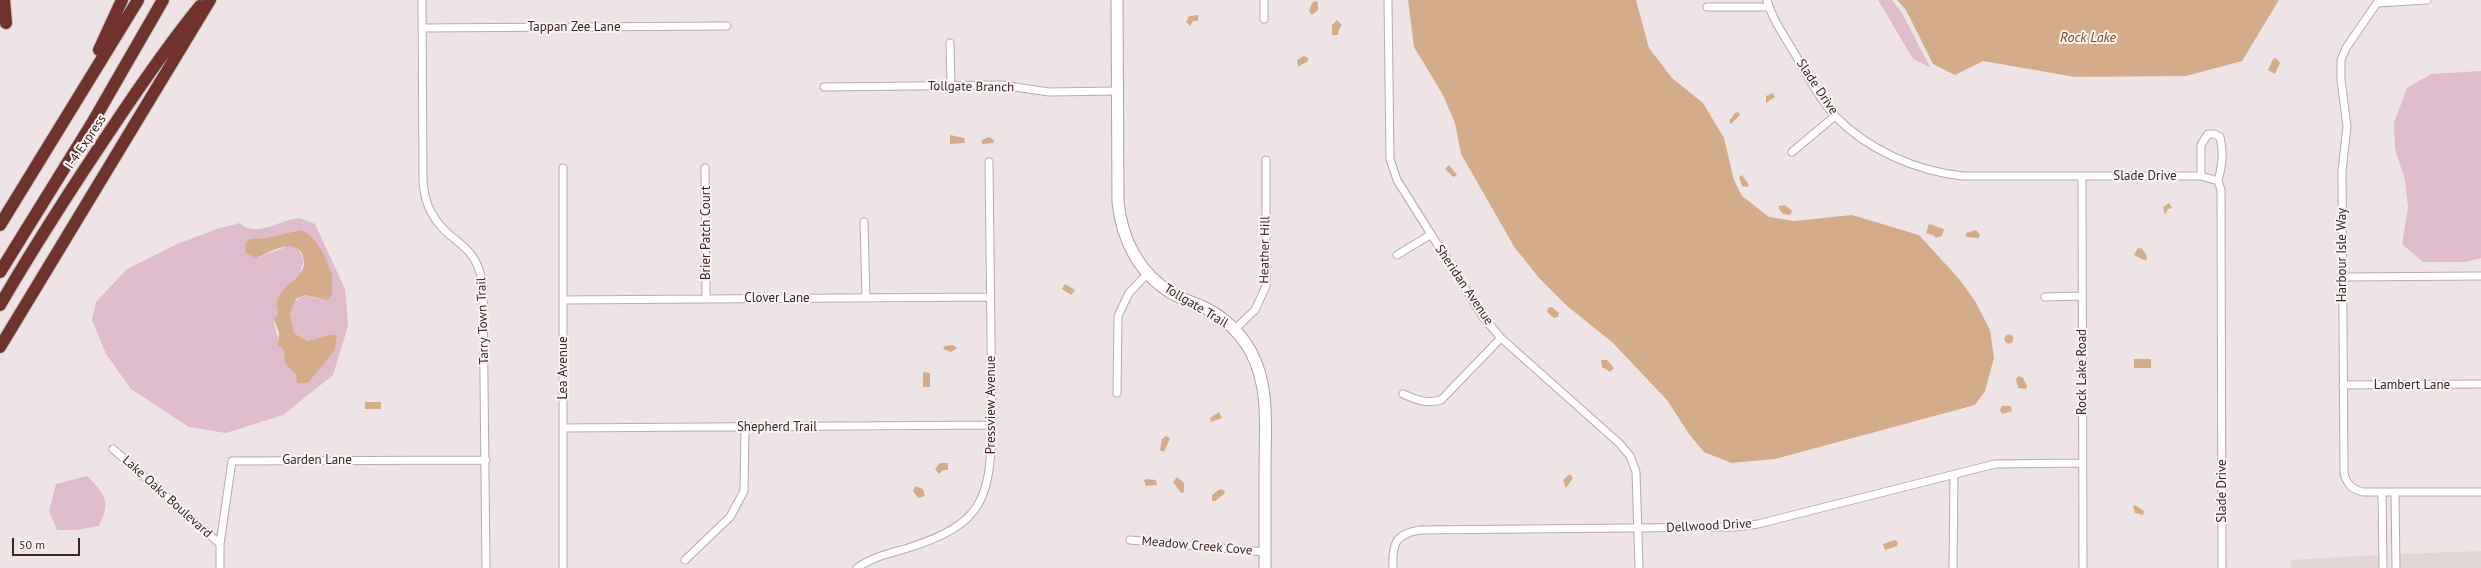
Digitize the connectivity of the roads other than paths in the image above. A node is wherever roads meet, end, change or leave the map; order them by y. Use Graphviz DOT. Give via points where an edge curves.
graph roads {
  1 [pos="4,0"];
  2 [pos="122,0"];
  3 [pos="138,0"];
  4 [pos="163,0"];
  5 [pos="205,0"];
  6 [pos="210,0"];
  7 [pos="422,0"];
  8 [pos="1117,0"];
  9 [pos="1264,0"];
  10 [pos="1388,0"];
  11 [pos="2427,0"];
  12 [pos="2378,1"];
  13 [pos="1768,4"];
  14 [pos="1707,7"];
  15 [pos="1264,19"];
  16 [pos="6,23"];
  17 [pos="727,26"];
  18 [pos="422,28"];
  19 [pos="950,43"];
  20 [pos="951,86"];
  21 [pos="824,87"];
  22 [pos="1117,91"];
  23 [pos="1835,116"];
  24 [pos="66,119"];
  25 [pos="1792,152"];
  26 [pos="1266,160"];
  27 [pos="989,162"];
  28 [pos="563,168"];
  29 [pos="706,168"];
  30 [pos="2082,176"];
  31 [pos="2201,176"];
  32 [pos="2218,181"];
  33 [pos="864,222"];
  34 [pos="0,224"];
  35 [pos="1430,235"];
  36 [pos="1397,255"];
  37 [pos="0,272"];
  38 [pos="1147,274"];
  39 [pos="2481,276"];
  40 [pos="2342,277"];
  41 [pos="2082,296"];
  42 [pos="866,297"];
  43 [pos="990,297"];
  44 [pos="2045,297"];
  45 [pos="706,299"];
  46 [pos="563,300"];
  47 [pos="0,305"];
  48 [pos="1235,329"];
  49 [pos="1501,338"];
  50 [pos="0,347"];
  51 [pos="2481,384"];
  52 [pos="2343,385"];
  53 [pos="1117,393"];
  54 [pos="1403,394"];
  55 [pos="992,425"];
  56 [pos="563,428"];
  57 [pos="746,428"];
  58 [pos="113,449"];
  59 [pos="486,460"];
  60 [pos="2082,463"];
  61 [pos="1954,475"];
  62 [pos="2382,492"];
  63 [pos="2481,492"];
  64 [pos="2395,493"];
  65 [pos="1638,528"];
  66 [pos="1130,540"];
  67 [pos="220,544"];
  68 [pos="1265,552"];
  69 [pos="685,560"];
  70 [pos="220,568"];
  71 [pos="486,568"];
  72 [pos="563,568"];
  73 [pos="857,568"];
  74 [pos="1265,568"];
  75 [pos="1392,568"];
  76 [pos="1638,568"];
  77 [pos="1953,568"];
  78 [pos="2083,568"];
  79 [pos="2222,568"];
  80 [pos="2383,568"];
  81 [pos="2396,568"];
  1 -- 16 [label="highway"];
  2 -- 24 [label="highway"];
  3 -- 24 [label="highway"];
  4 -- 37 [label="highway, I-4 Express"];
  5 -- 47 [label="highway, I-4 Express" via="171,41 37,242"];
  6 -- 50 [label="highway"];
  7 -- 18 [label="street, Tarry Town Trail"];
  8 -- 22 [label="street, Tollgate Trail"];
  9 -- 15 [label="street"];
  10 -- 35 [label="street, Sheridan Avenue" via="1390,159 1397,180"];
  11 -- 12 [label="street"];
  12 -- 40 [label="street, Harbour Isle Way" via="2340,60 2347,126 2342,171"];
  13 -- 14 [label="street"];
  13 -- 23 [label="street, Slade Drive" via="1803,67"];
  17 -- 18 [label="street, Tappan Zee Lane"];
  18 -- 59 [label="street, Tarry Town Trail" via="423,182 426,201 441,227 467,249 481,271"];
  19 -- 20 [label="street"];
  20 -- 21 [label="street, Tollgate Branch"];
  20 -- 22 [label="street, Tollgate Branch" via="1002,85 1049,92"];
  22 -- 38 [label="street, Tollgate Trail" via="1120,217 1134,257"];
  23 -- 25 [label="street"];
  23 -- 30 [label="street, Slade Drive" via="1887,154 1938,173"];
  24 -- 34 [label="highway"];
  26 -- 48 [label="street, Heather Hill" via="1266,286 1255,310"];
  27 -- 43 [label="street, Pressview Avenue"];
  28 -- 46 [label="street, Lea Avenue"];
  29 -- 45 [label="street, Brier Patch Court"];
  30 -- 31 [label="street, Slade Drive"];
  30 -- 41 [label="street, Rock Lake Road"];
  31 -- 32 [label="street, Slade Drive"];
  31 -- 32 [label="street" via="2201,145 2208,134 2214,134 2220,137 2223,148"];
  32 -- 79 [label="street, Slade Drive" via="2221,190"];
  33 -- 42 [label="street"];
  35 -- 36 [label="street"];
  35 -- 49 [label="street, Sheridan Avenue" via="1483,317"];
  38 -- 48 [label="street, Tollgate Trail" via="1174,295 1202,307"];
  38 -- 53 [label="street" via="1129,293 1118,316"];
  39 -- 40 [label="street"];
  40 -- 52 [label="street, Harbour Isle Way"];
  41 -- 44 [label="street"];
  41 -- 60 [label="street, Rock Lake Road"];
  42 -- 43 [label="street, Clover Lane"];
  42 -- 45 [label="street, Clover Lane"];
  43 -- 55 [label="street, Pressview Avenue"];
  45 -- 46 [label="street, Clover Lane"];
  46 -- 56 [label="street, Lea Avenue"];
  48 -- 68 [label="street, Tollgate Trail" via="1258,368 1264,395"];
  49 -- 54 [label="street" via="1441,400 1431,403"];
  49 -- 65 [label="street, Sheridan Avenue" via="1619,442 1630,456 1636,472"];
  51 -- 52 [label="street, Lambert Lane"];
  52 -- 62 [label="street, Harbour Isle Way" via="2343,463 2346,482 2353,489"];
  55 -- 57 [label="street, Shepherd Trail"];
  55 -- 73 [label="street, Pressview Avenue" via="988,483 972,515 947,534 877,558"];
  56 -- 57 [label="street, Shepherd Trail"];
  56 -- 72 [label="street, Lea Avenue"];
  57 -- 69 [label="street" via="744,491 730,518"];
  58 -- 67 [label="street, Lake Oaks Boulevard"];
  59 -- 67 [label="street, Garden Lane" via="232,461"];
  59 -- 71 [label="street, Tarry Town Trail"];
  60 -- 61 [label="street, Dellwood Drive" via="1995,464"];
  60 -- 78 [label="street, Rock Lake Road"];
  61 -- 65 [label="street, Dellwood Drive" via="1735,528"];
  61 -- 77 [label="street"];
  62 -- 64 [label="street, Harbour Isle Way"];
  62 -- 80 [label="street"];
  63 -- 64 [label="street, Harbour Isle Way"];
  64 -- 81 [label="street"];
  65 -- 75 [label="street, Dellwood Drive" via="1420,530 1401,536 1395,543"];
  65 -- 76 [label="street, Sheridan Avenue"];
  66 -- 68 [label="street, Meadow Creek Cove"];
  67 -- 70 [label="street, Lake Oaks Boulevard"];
  68 -- 74 [label="street, Tollgate Trail"];
}
